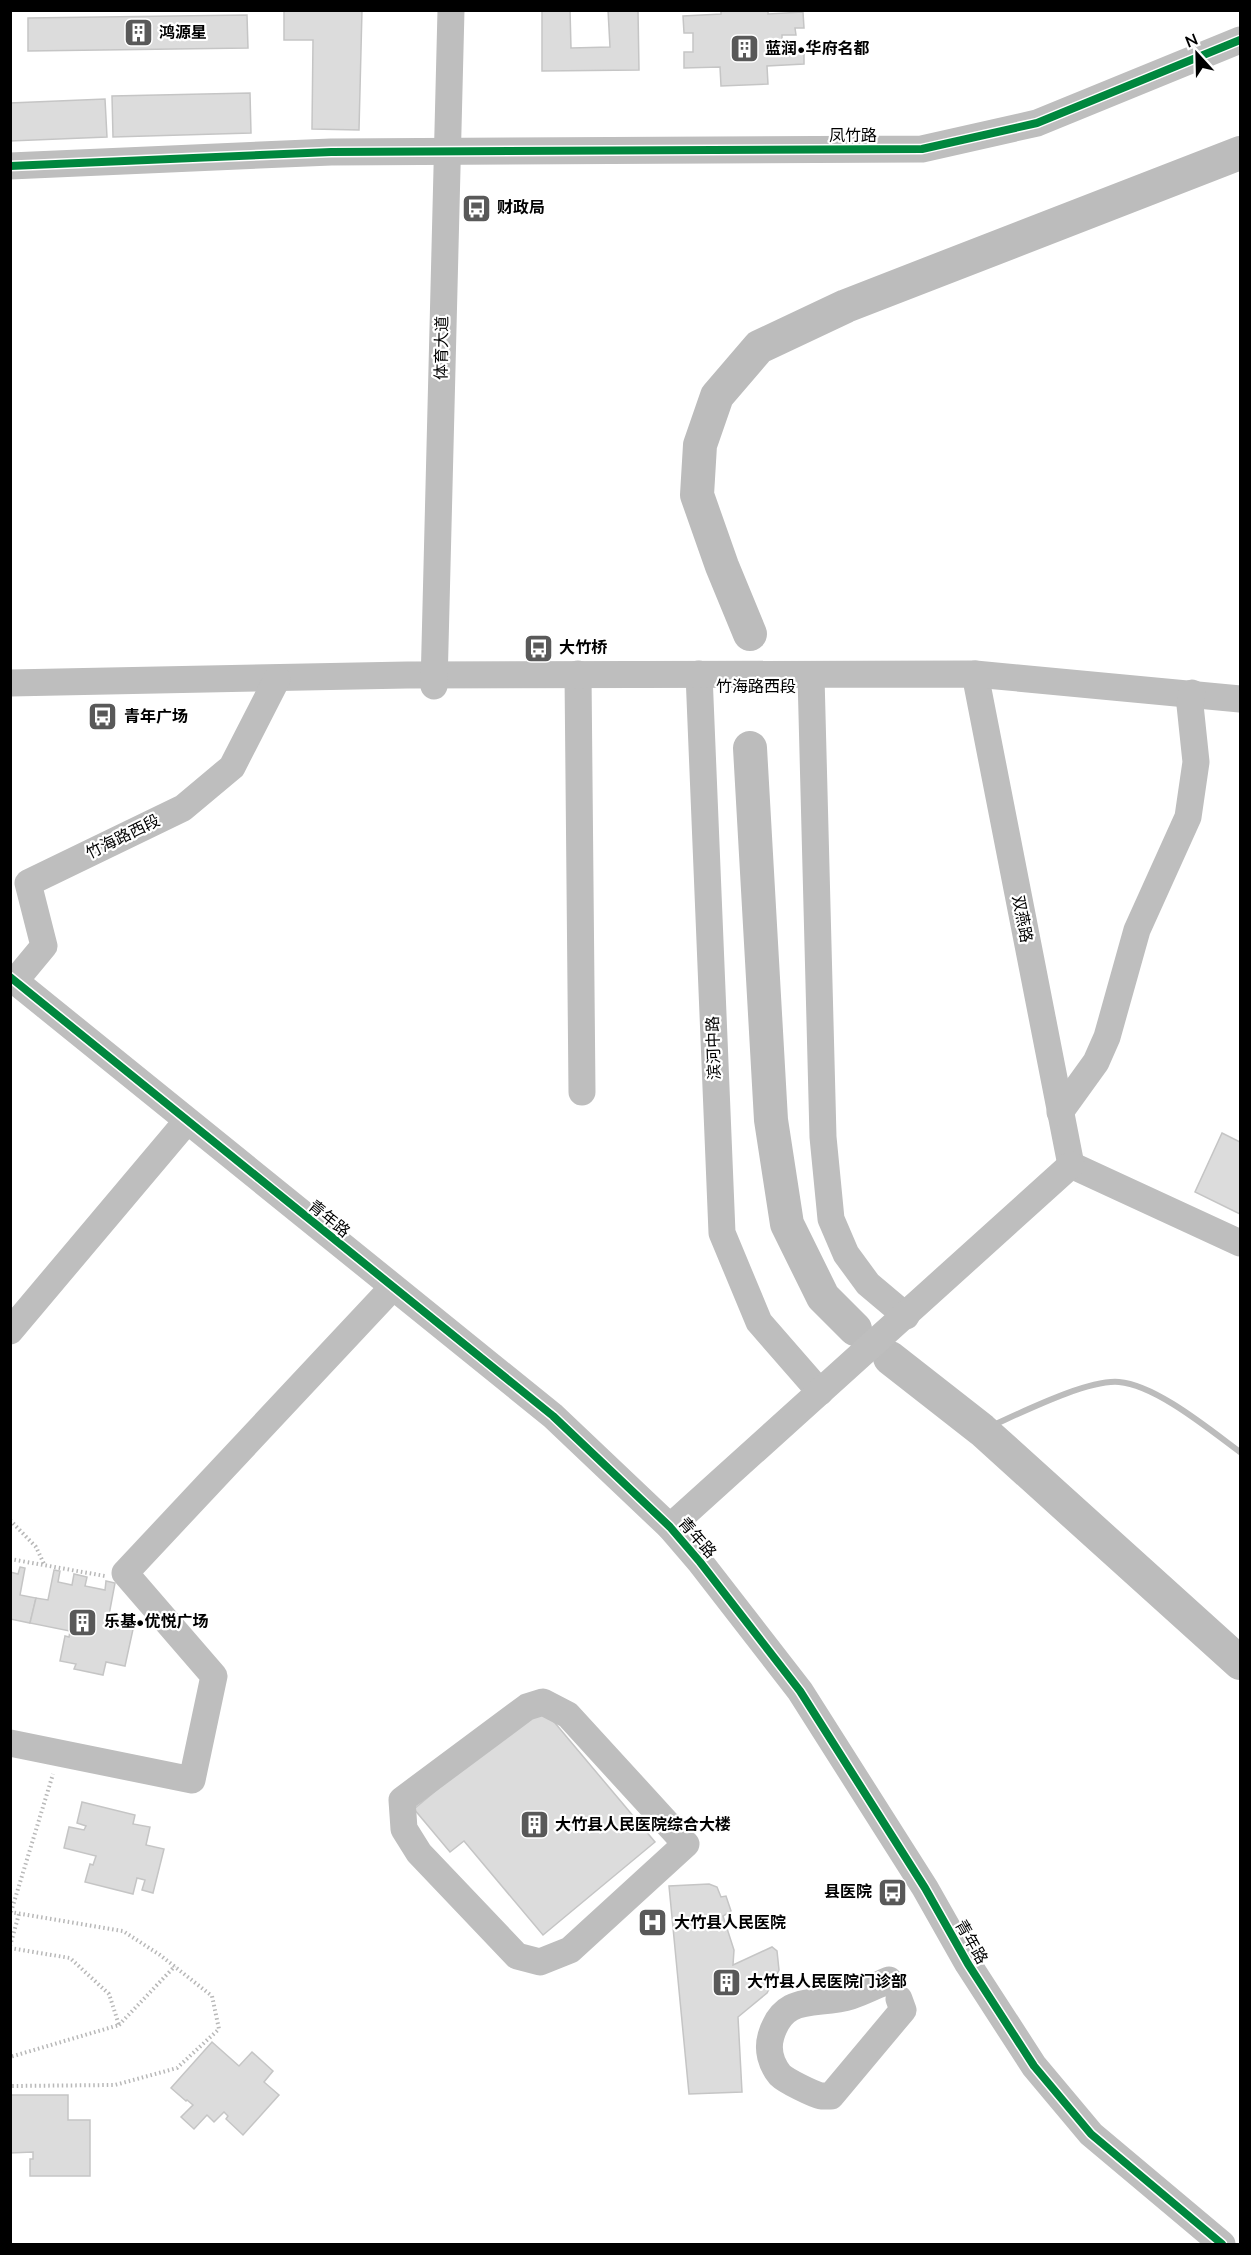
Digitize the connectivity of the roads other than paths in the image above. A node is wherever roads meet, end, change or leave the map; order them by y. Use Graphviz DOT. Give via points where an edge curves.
graph roads {
  1 [pos="451,10"];
  2 [pos="1240,40"];
  3 [pos="446,151"];
  4 [pos="10,165"];
  5 [pos="578,680"];
  6 [pos="976,680"];
  7 [pos="434,681"];
  8 [pos="699,681"];
  9 [pos="811,681"];
  10 [pos="10,683"];
  11 [pos="274,685"];
  12 [pos="10,694"];
  13 [pos="1191,699"];
  14 [pos="1240,699"];
  15 [pos="1240,711"];
  16 [pos="13,979"];
  17 [pos="582,1092"];
  18 [pos="1060,1112"];
  19 [pos="187,1121"];
  20 [pos="1071,1165"];
  21 [pos="1240,1243"];
  22 [pos="392,1288"];
  23 [pos="906,1316"];
  24 [pos="10,1331"];
  25 [pos="820,1392"];
  26 [pos="670,1527"];
  27 [pos="10,1743"];
  28 [pos="686,1844"];
  29 [pos="894,1990"];
  30 [pos="1222,2244"];
  1 -- 3 [label="street, 体育大道"];
  2 -- 3 [label="street, 凤竹路" via="1037,123 922,149"];
  3 -- 4 [label="street, 凤竹路"];
  3 -- 7 [label="street, 体育大道"];
  5 -- 7 [label="street, 竹海路西段"];
  5 -- 8 [label="street, 竹海路西段"];
  5 -- 17 [label="street"];
  6 -- 9 [label="street, 竹海路西段"];
  6 -- 13 [label="street, 竹海路西段"];
  6 -- 18 [label="street, 双燕路"];
  7 -- 11 [label="street, 竹海路西段"];
  8 -- 9 [label="street, 竹海路西段"];
  8 -- 25 [label="street, 滨河中路" via="722,1233 759,1322"];
  9 -- 23 [label="street" via="823,1137 831,1219 846,1254 868,1284"];
  10 -- 11 [label="street, 竹海路西段"];
  11 -- 12 [label="street, 竹海路西段"];
  11 -- 16 [label="street, 竹海路西段" via="232,767 183,808 28,883 44,946"];
  13 -- 14 [label="street, 竹海路西段"];
  13 -- 15 [label="street, 竹海路西段"];
  13 -- 18 [label="street" via="1196,762 1188,817 1137,930 1107,1037 1096,1062"];
  16 -- 19 [label="street, 青年路"];
  18 -- 20 [label="street, 双燕路"];
  19 -- 22 [label="street, 青年路"];
  19 -- 24 [label="street"];
  20 -- 21 [label="street"];
  20 -- 23 [label="street"];
  22 -- 26 [label="street, 青年路" via="553,1416"];
  22 -- 27 [label="street" via="125,1573 214,1676 192,1780"];
  23 -- 25 [label="street, 青年路"];
  25 -- 26 [label="street, 青年路"];
  26 -- 30 [label="street, 青年路" via="800,1692 1034,2066 1091,2134"];
  28 -- 28 [label="street" via="568,1715 543,1702 527,1707 402,1800 404,1829 419,1853 516,1956 540,1962 570,1950"];
  29 -- 29 [label="street" via="903,2010 831,2096 822,2096 783,2078 777,2070 770,2057 770,2042 775,2023 789,2008"];
}
